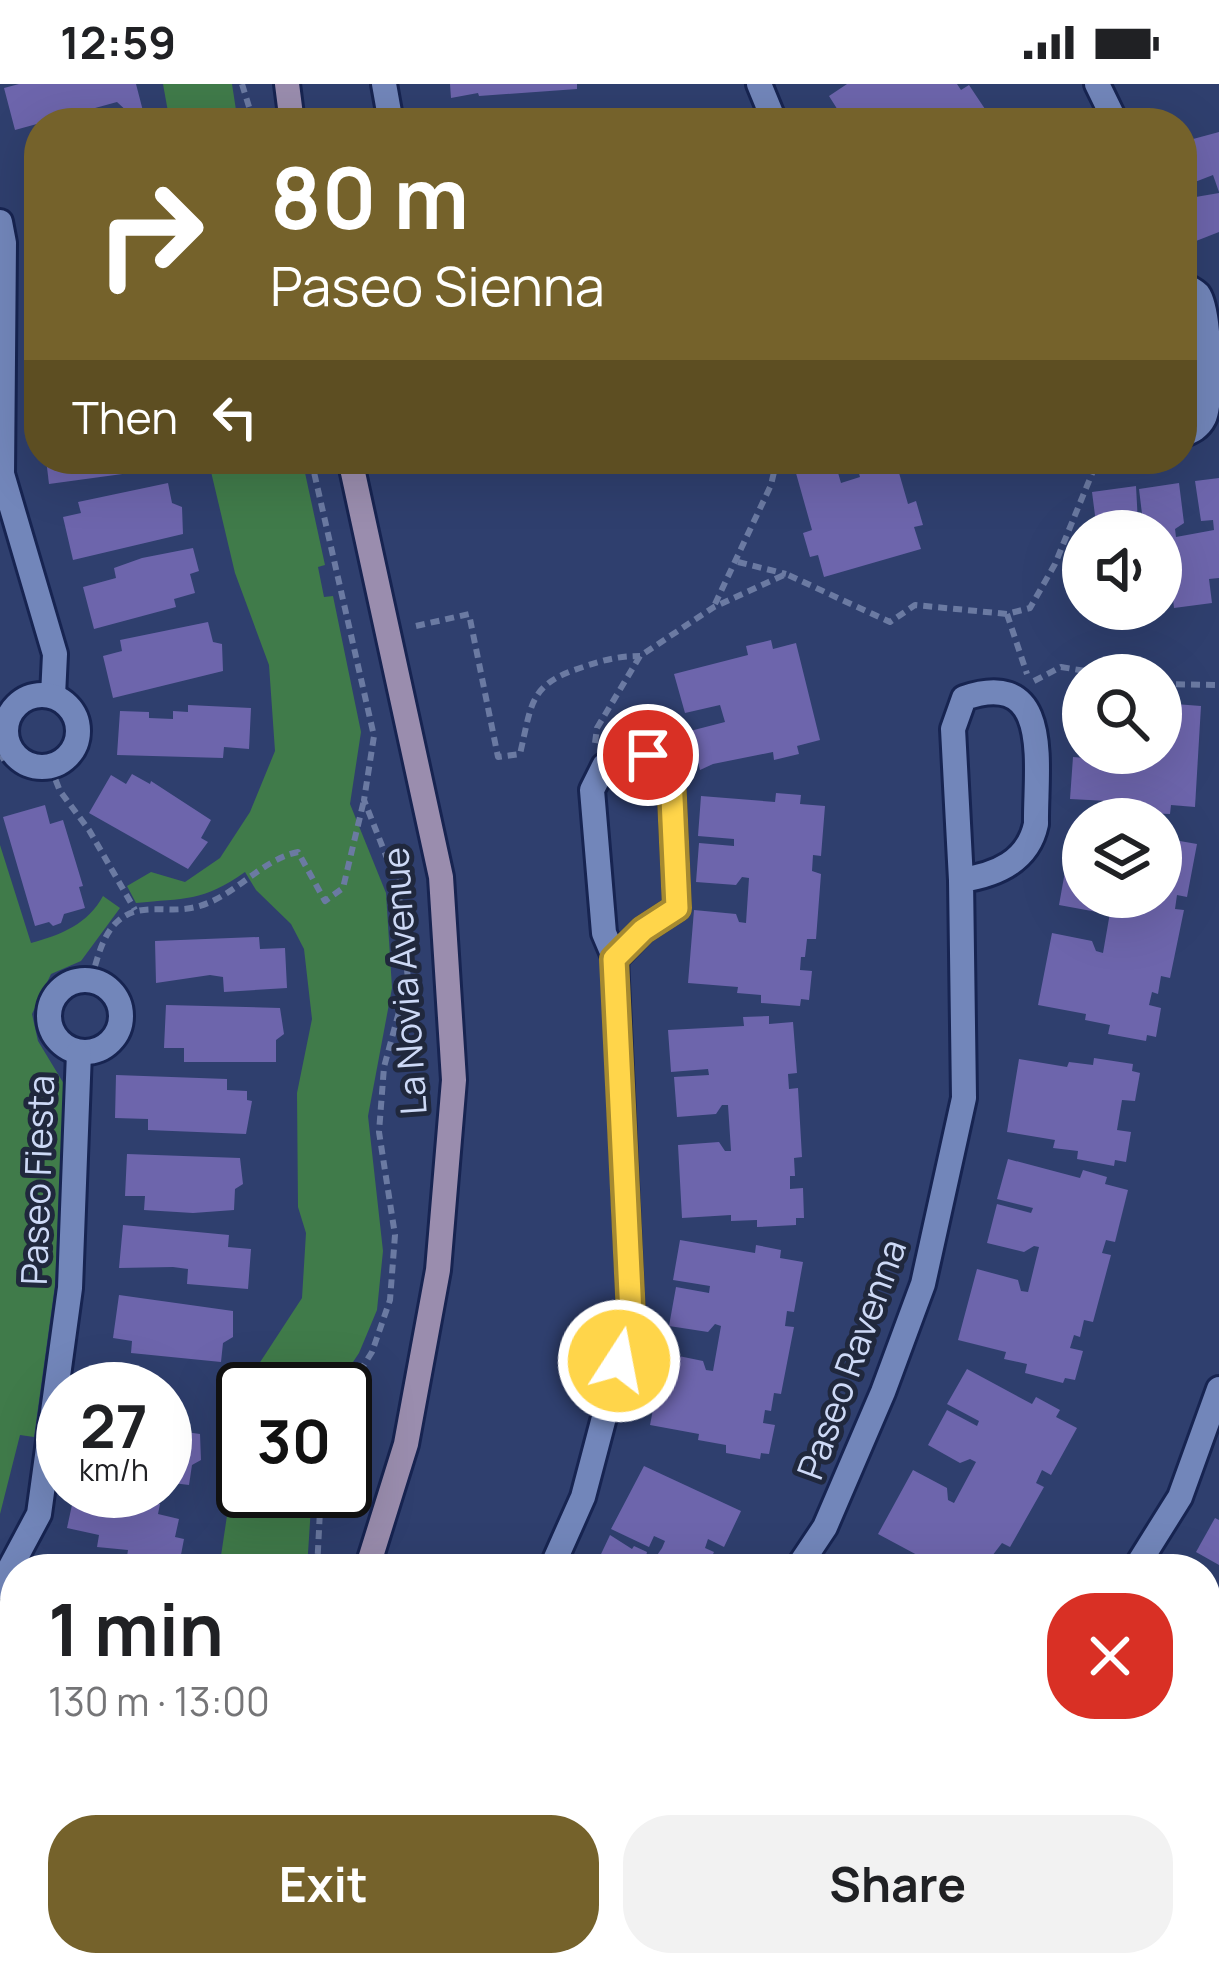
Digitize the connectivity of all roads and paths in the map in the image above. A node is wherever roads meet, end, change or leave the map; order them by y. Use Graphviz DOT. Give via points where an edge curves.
graph roads {
  1 [pos="0,222"];
  2 [pos="1197,293"];
  3 [pos="1197,427"];
  4 [pos="313,474"];
  5 [pos="353,474"];
  6 [pos="774,474"];
  7 [pos="1092,474"];
  8 [pos="738,562"];
  9 [pos="786,574"];
  10 [pos="714,607"];
  11 [pos="1007,614"];
  12 [pos="390,632"];
  13 [pos="640,656"];
  14 [pos="1062,667"];
  15 [pos="1182,684"];
  16 [pos="1219,685"];
  17 [pos="53,696"];
  18 [pos="6,756"];
  19 [pos="50,766"];
  20 [pos="604,766"];
  21 [pos="364,800"];
  22 [pos="961,880"];
  23 [pos="135,910"];
  24 [pos="614,959"];
  25 [pos="92,980"];
  26 [pos="79,1052"];
  27 [pos="366,1362"];
  28 [pos="1219,1389"];
  29 [pos="320,1518"];
  30 [pos="18,1554"];
  31 [pos="318,1554"];
  32 [pos="372,1554"];
  33 [pos="558,1554"];
  34 [pos="807,1554"];
  35 [pos="1144,1554"];
  1 -- 17 [label="street" via="2,474 55,654"];
  2 -- 3 [label="street" via="1205,312 1208,398"];
  4 -- 21 [label="path" via="374,736"];
  5 -- 12 [label="main road, La Novia Avenue"];
  6 -- 8 [label="path"];
  7 -- 11 [label="path" via="1030,608"];
  8 -- 9 [label="path"];
  8 -- 10 [label="path"];
  9 -- 10 [label="path"];
  9 -- 11 [label="path" via="890,622 915,605"];
  10 -- 13 [label="path"];
  11 -- 14 [label="path" via="1030,683"];
  12 -- 13 [label="path" via="469,614 498,757 520,754 532,703 550,677"];
  12 -- 32 [label="main road, La Novia Avenue" via="441,877 454,1079 434,1292 406,1444"];
  13 -- 20 [label="path" via="598,728 593,752"];
  15 -- 16 [label="path"];
  17 -- 18 [label="street" via="34,696 12,712"];
  17 -- 19 [label="street" via="72,710 79,737"];
  18 -- 19 [label="street"];
  19 -- 23 [label="path"];
  20 -- 24 [label="street" via="592,790 604,933"];
  20 -- 24 [label="street" via="648,755 671,776 677,908"];
  21 -- 23 [label="path" via="344,888 325,901 298,852 193,908"];
  21 -- 27 [label="path" via="398,886 408,979 384,1067 379,1132 395,1235 389,1300"];
  22 -- 22 [label="street, Paseo Ravenna" via="1004,868 1033,842 1033,717 1010,693 964,698 955,715"];
  22 -- 34 [label="street, Paseo Ravenna" via="964,1098 947,1188 923,1285 883,1392"];
  23 -- 25 [label="path" via="100,948"];
  24 -- 33 [label="street" via="631,1315 584,1497"];
  25 -- 26 [label="street, Paseo Fiesta" via="64,986 49,1010 56,1037"];
  25 -- 26 [label="street, Paseo Fiesta" via="116,995 122,1022 106,1046"];
  26 -- 30 [label="street, Paseo Fiesta" via="70,1288 39,1514"];
  28 -- 35 [label="street" via="1180,1497"];
  29 -- 31 [label="path"];
}
